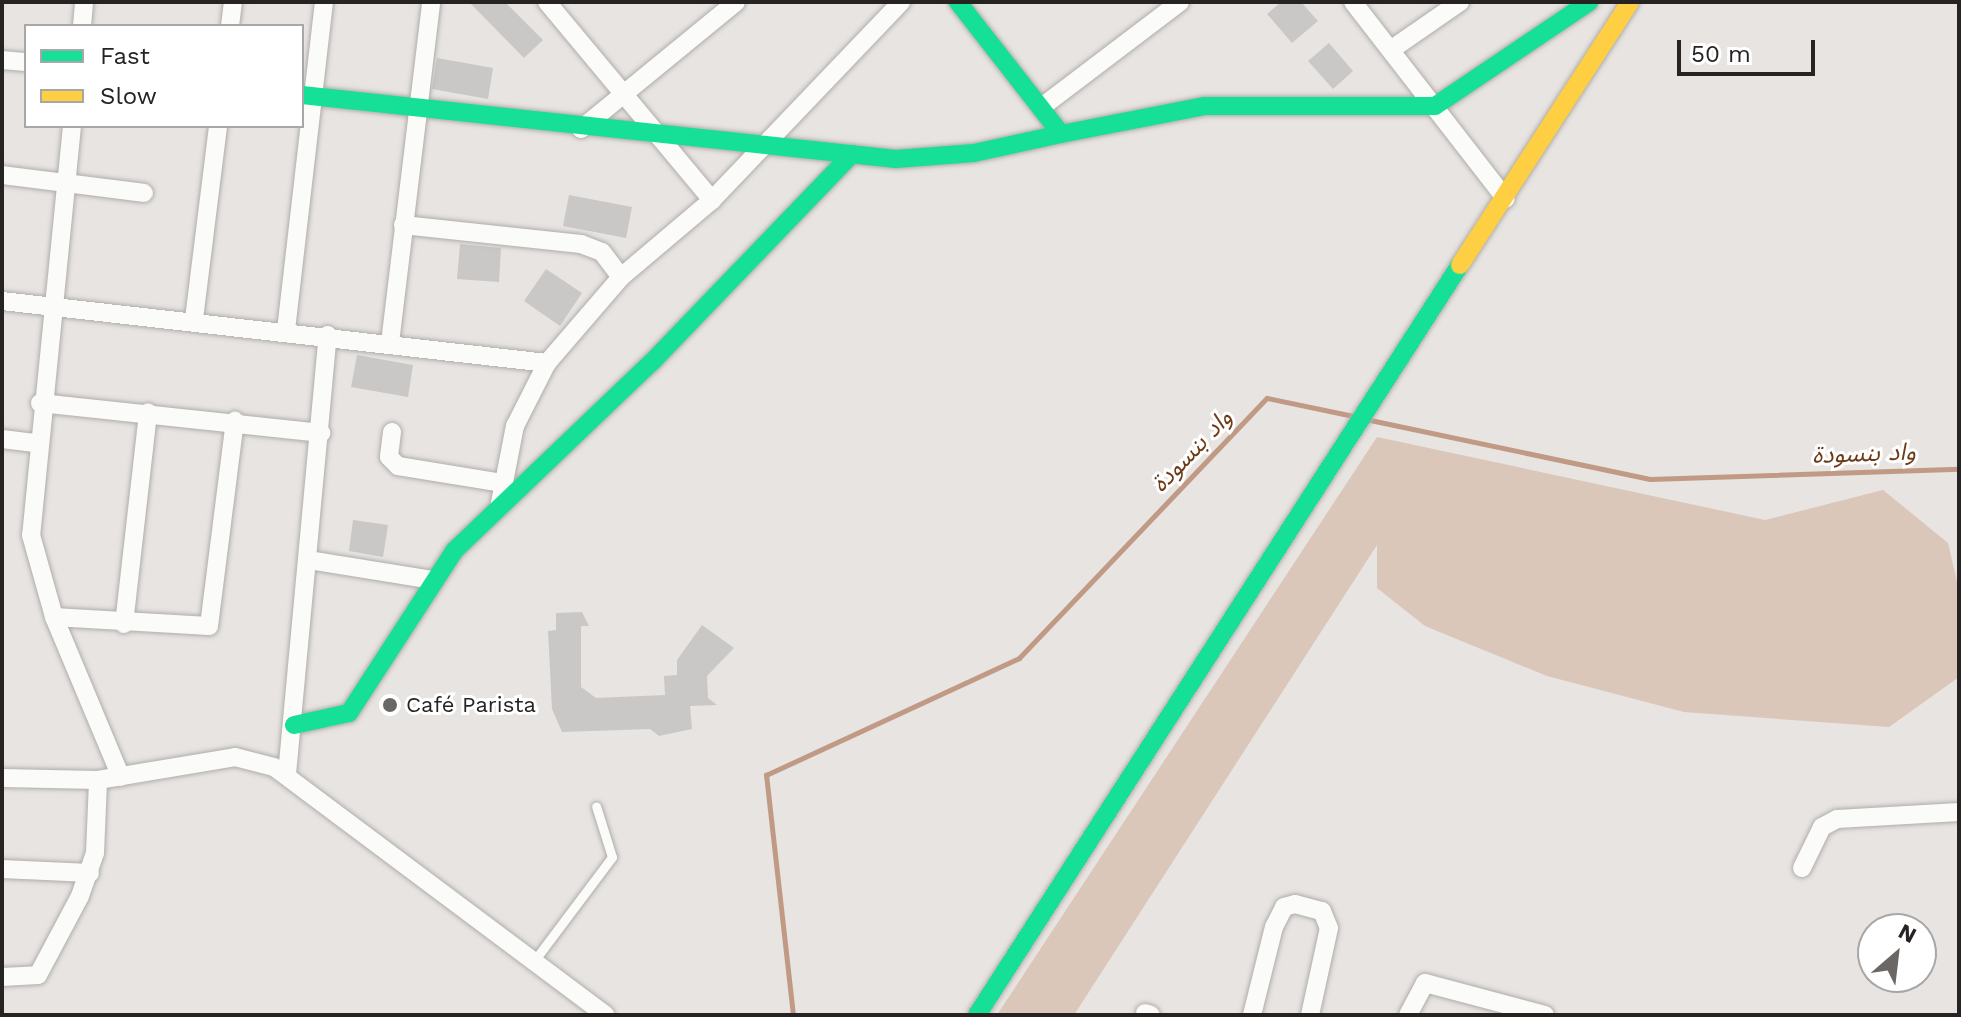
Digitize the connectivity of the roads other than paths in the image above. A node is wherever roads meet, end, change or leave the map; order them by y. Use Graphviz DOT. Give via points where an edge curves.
graph roads {
  1 [pos="84,2"];
  2 [pos="233,2"];
  3 [pos="324,2"];
  4 [pos="431,2"];
  5 [pos="547,2"];
  6 [pos="736,2"];
  7 [pos="901,2"];
  8 [pos="1180,2"];
  9 [pos="1353,2"];
  10 [pos="1460,2"];
  11 [pos="1589,2"];
  12 [pos="1630,2"];
  13 [pos="968,5"];
  14 [pos="82,24"];
  15 [pos="230,24"];
  16 [pos="1392,49"];
  17 [pos="2,60"];
  18 [pos="24,62"];
  19 [pos="622,95"];
  20 [pos="309,96"];
  21 [pos="1043,106"];
  22 [pos="1435,106"];
  23 [pos="419,107"];
  24 [pos="72,128"];
  25 [pos="218,128"];
  26 [pos="581,129"];
  27 [pos="1061,134"];
  28 [pos="664,135"];
  29 [pos="765,145"];
  30 [pos="852,154"];
  31 [pos="2,175"];
  32 [pos="66,185"];
  33 [pos="144,193"];
  34 [pos="1506,199"];
  35 [pos="712,200"];
  36 [pos="403,225"];
  37 [pos="621,277"];
  38 [pos="2,301"];
  39 [pos="56,306"];
  40 [pos="194,319"];
  41 [pos="286,330"];
  42 [pos="328,335"];
  43 [pos="390,343"];
  44 [pos="547,363"];
  45 [pos="40,403"];
  46 [pos="148,412"];
  47 [pos="235,421"];
  48 [pos="392,432"];
  49 [pos="321,433"];
  50 [pos="2,439"];
  51 [pos="37,443"];
  52 [pos="502,483"];
  53 [pos="499,508"];
  54 [pos="309,560"];
  55 [pos="432,580"];
  56 [pos="54,617"];
  57 [pos="124,624"];
  58 [pos="294,725"];
  59 [pos="287,774"];
  60 [pos="121,777"];
  61 [pos="2,778"];
  62 [pos="98,780"];
  63 [pos="596,806"];
  64 [pos="1959,812"];
  65 [pos="1802,868"];
  66 [pos="2,869"];
  67 [pos="90,873"];
  68 [pos="534,961"];
  69 [pos="2,977"];
  70 [pos="605,1015"];
  71 [pos="977,1015"];
  72 [pos="1252,1015"];
  73 [pos="1310,1015"];
  74 [pos="1408,1015"];
  75 [pos="1545,1015"];
  1 -- 14 [label="street"];
  2 -- 15 [label="street"];
  3 -- 20 [label="street"];
  4 -- 23 [label="street"];
  5 -- 19 [label="street"];
  6 -- 19 [label="street"];
  7 -- 29 [label="street"];
  8 -- 21 [label="street"];
  9 -- 16 [label="street"];
  10 -- 16 [label="street"];
  11 -- 22 [label="street"];
  12 -- 34 [label="street"];
  13 -- 21 [label="street"];
  16 -- 22 [label="street"];
  17 -- 18 [label="street"];
  19 -- 26 [label="street"];
  19 -- 28 [label="street"];
  20 -- 23 [label="street"];
  20 -- 41 [label="street"];
  21 -- 27 [label="street"];
  22 -- 27 [label="street" via="1205,106"];
  22 -- 34 [label="street"];
  23 -- 26 [label="street"];
  23 -- 36 [label="street"];
  24 -- 32 [label="street"];
  25 -- 40 [label="street"];
  26 -- 28 [label="street"];
  27 -- 30 [label="street" via="940,157"];
  28 -- 29 [label="street"];
  28 -- 35 [label="street"];
  29 -- 30 [label="street"];
  29 -- 35 [label="street"];
  30 -- 53 [label="street" via="766,249"];
  31 -- 32 [label="street"];
  32 -- 33 [label="street"];
  32 -- 39 [label="street"];
  34 -- 71 [label="street"];
  35 -- 37 [label="street"];
  36 -- 37 [label="street" via="581,244 602,252"];
  36 -- 43 [label="street"];
  37 -- 44 [label="street"];
  38 -- 39 [label="street"];
  39 -- 40 [label="street"];
  39 -- 45 [label="street"];
  40 -- 41 [label="street"];
  41 -- 42 [label="street"];
  42 -- 43 [label="street"];
  42 -- 49 [label="street"];
  43 -- 44 [label="street"];
  44 -- 52 [label="street" via="519,415"];
  45 -- 46 [label="street"];
  45 -- 51 [label="street"];
  46 -- 47 [label="street"];
  46 -- 57 [label="street"];
  47 -- 49 [label="street"];
  47 -- 57 [label="street" via="210,625"];
  48 -- 52 [label="street" via="389,457 398,466"];
  49 -- 54 [label="street"];
  50 -- 51 [label="street"];
  51 -- 56 [label="street" via="31,535"];
  52 -- 53 [label="street"];
  53 -- 55 [label="street"];
  54 -- 55 [label="street"];
  54 -- 58 [label="street"];
  55 -- 58 [label="street" via="349,713"];
  56 -- 57 [label="street"];
  56 -- 60 [label="street"];
  58 -- 59 [label="street"];
  59 -- 60 [label="street" via="235,757"];
  59 -- 68 [label="street"];
  60 -- 62 [label="street"];
  61 -- 62 [label="street"];
  62 -- 67 [label="street"];
  63 -- 68 [label="lane" via="612,857"];
  64 -- 65 [label="street" via="1837,819 1818,834"];
  66 -- 67 [label="street"];
  67 -- 69 [label="street" via="41,971 28,978"];
  68 -- 70 [label="street"];
  72 -- 73 [label="street" via="1274,927 1291,904 1322,911 1328,923"];
  74 -- 75 [label="street" via="1425,983"];
}
